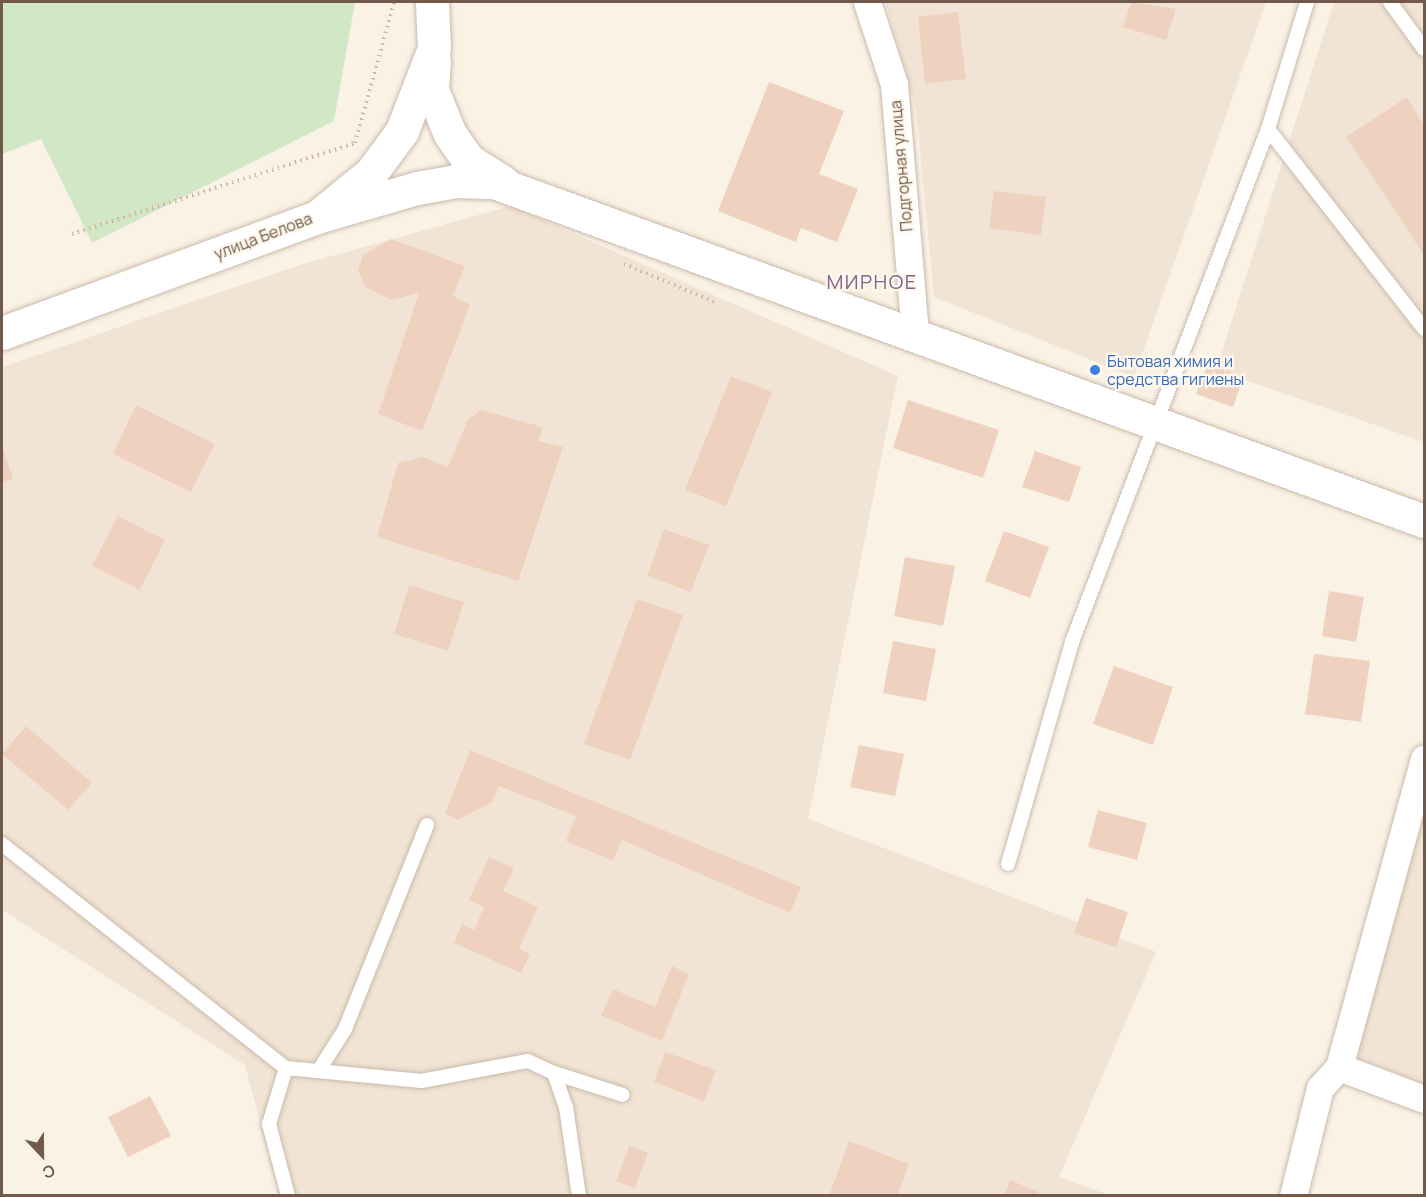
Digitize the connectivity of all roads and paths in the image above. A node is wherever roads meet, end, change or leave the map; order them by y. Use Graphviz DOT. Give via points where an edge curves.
graph roads {
  1 [pos="394,2"];
  2 [pos="432,2"];
  3 [pos="867,2"];
  4 [pos="1307,2"];
  5 [pos="1390,2"];
  6 [pos="435,48"];
  7 [pos="1425,49"];
  8 [pos="1268,129"];
  9 [pos="512,188"];
  10 [pos="316,217"];
  11 [pos="72,234"];
  12 [pos="616,261"];
  13 [pos="715,302"];
  14 [pos="1425,329"];
  15 [pos="2,333"];
  16 [pos="915,334"];
  17 [pos="1156,422"];
  18 [pos="1425,521"];
  19 [pos="1425,758"];
  20 [pos="427,825"];
  21 [pos="2,844"];
  22 [pos="1008,864"];
  23 [pos="1339,1067"];
  24 [pos="286,1068"];
  25 [pos="319,1070"];
  26 [pos="554,1072"];
  27 [pos="623,1095"];
  28 [pos="1425,1099"];
  29 [pos="288,1196"];
  30 [pos="579,1196"];
  31 [pos="1293,1196"];
  1 -- 11 [label="path" via="355,143"];
  2 -- 6 [label="main road, улица Белова"];
  3 -- 16 [label="street, Подгорная улица" via="894,84"];
  4 -- 8 [label="lane"];
  5 -- 7 [label="lane"];
  6 -- 9 [label="main road" via="432,90 450,134 468,160"];
  6 -- 10 [label="main road, улица Белова" via="402,131 371,173"];
  8 -- 14 [label="lane"];
  8 -- 17 [label="lane"];
  9 -- 10 [label="main road" via="456,180"];
  9 -- 16 [label="main road"];
  10 -- 15 [label="main road, улица Белова"];
  12 -- 13 [label="path"];
  16 -- 17 [label="main road"];
  17 -- 18 [label="main road"];
  17 -- 22 [label="lane" via="1071,642"];
  19 -- 23 [label="street"];
  20 -- 25 [label="lane" via="345,1029"];
  21 -- 24 [label="lane"];
  23 -- 28 [label="street"];
  23 -- 31 [label="street" via="1320,1088"];
  24 -- 25 [label="lane"];
  24 -- 29 [label="lane" via="269,1124"];
  25 -- 26 [label="lane" via="421,1081 528,1061"];
  26 -- 27 [label="lane"];
  26 -- 30 [label="lane" via="566,1107"];
}
